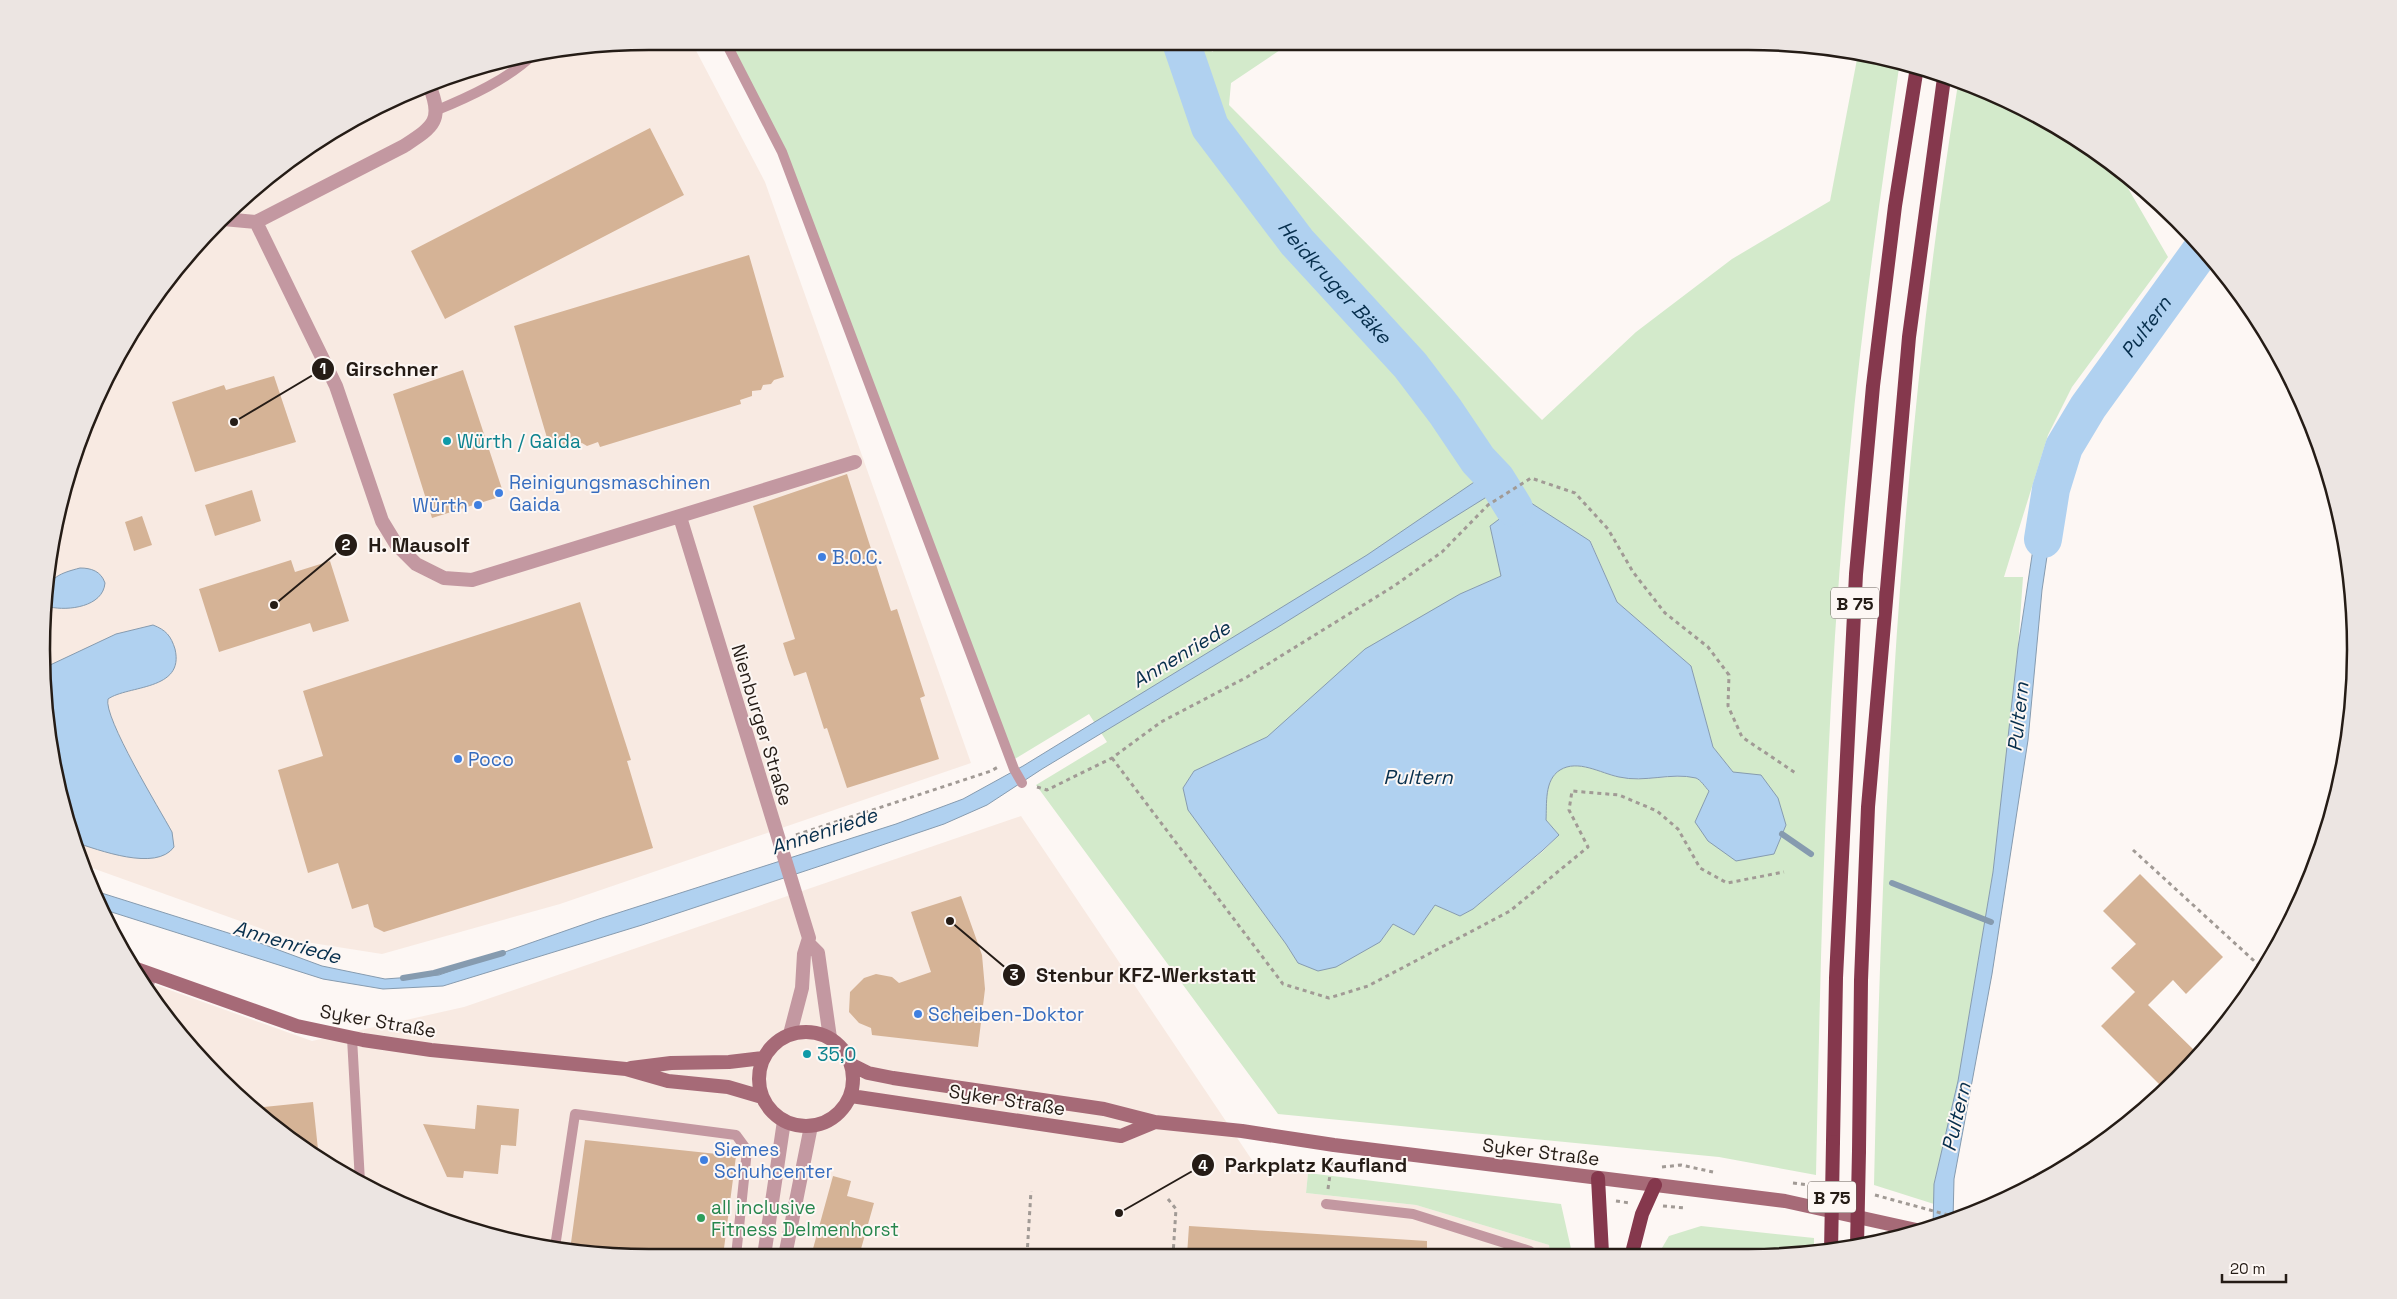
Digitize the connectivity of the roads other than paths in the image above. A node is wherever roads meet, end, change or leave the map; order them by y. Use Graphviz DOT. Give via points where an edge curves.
graph roads {
  1 [pos="730,50"];
  2 [pos="522,64"];
  3 [pos="1916,74"];
  4 [pos="1943,83"];
  5 [pos="432,91"];
  6 [pos="436,111"];
  7 [pos="232,220"];
  8 [pos="256,222"];
  9 [pos="855,462"];
  10 [pos="680,517"];
  11 [pos="1022,783"];
  12 [pos="808,943"];
  13 [pos="144,972"];
  14 [pos="152,975"];
  15 [pos="150,981"];
  16 [pos="790,1034"];
  17 [pos="352,1038"];
  18 [pos="830,1038"];
  19 [pos="763,1058"];
  20 [pos="852,1066"];
  21 [pos="626,1069"];
  22 [pos="851,1096"];
  23 [pos="762,1097"];
  24 [pos="784,1121"];
  25 [pos="1155,1122"];
  26 [pos="810,1126"];
  27 [pos="360,1174"];
  28 [pos="1598,1178"];
  29 [pos="1655,1185"];
  30 [pos="1326,1204"];
  31 [pos="1909,1227"];
  32 [pos="1857,1238"];
  33 [pos="556,1241"];
  34 [pos="1831,1243"];
  35 [pos="737,1249"];
  36 [pos="765,1249"];
  37 [pos="786,1249"];
  38 [pos="1521,1249"];
  39 [pos="1602,1249"];
  40 [pos="1633,1249"];
  1 -- 11 [label="lane" via="782,152 1012,764"];
  2 -- 6 [label="lane"];
  3 -- 34 [label="highway, B 75, bridge" via="1895,206 1873,386 1856,574 1837,949"];
  4 -- 32 [label="highway, B 75, bridge" via="1909,337 1868,807 1861,980"];
  5 -- 6 [label="street"];
  6 -- 8 [label="street" via="435,120 426,131 404,146"];
  7 -- 8 [label="street"];
  8 -- 10 [label="street" via="336,386 382,521 396,544 416,564 444,578 472,580"];
  9 -- 10 [label="street"];
  10 -- 12 [label="street, Nienburger Straße"];
  12 -- 16 [label="street, Nienburger Straße" via="804,954 802,988"];
  12 -- 18 [label="street, Nienburger Straße" via="818,953"];
  13 -- 14 [label="main road, Syker Straße"];
  14 -- 15 [label="lane"];
  14 -- 17 [label="main road, Syker Straße" via="297,1026"];
  16 -- 18 [label="main road" via="804,1031"];
  16 -- 19 [label="main road" via="774,1044"];
  17 -- 21 [label="main road, Syker Straße" via="431,1050"];
  17 -- 27 [label="lane"];
  18 -- 20 [label="main road" via="844,1050"];
  19 -- 21 [label="main road, Syker Straße" via="729,1062 671,1062"];
  19 -- 23 [label="main road" via="759,1071"];
  20 -- 22 [label="main road"];
  20 -- 25 [label="main road, Syker Straße" via="893,1078 1104,1109"];
  21 -- 23 [label="main road, Syker Straße" via="668,1081 728,1087"];
  22 -- 25 [label="main road, Syker Straße" via="1121,1136"];
  22 -- 26 [label="main road" via="835,1117"];
  23 -- 24 [label="main road" via="771,1112"];
  24 -- 26 [label="main road"];
  24 -- 36 [label="street"];
  25 -- 28 [label="main road, Syker Straße"];
  26 -- 37 [label="street"];
  28 -- 29 [label="main road, Syker Straße"];
  28 -- 39 [label="highway"];
  29 -- 31 [label="main road, Syker Straße" via="1785,1202"];
  29 -- 40 [label="highway" via="1642,1214"];
  30 -- 38 [label="lane" via="1413,1214"];
  33 -- 35 [label="lane" via="574,1114 736,1135 747,1150"];
}
